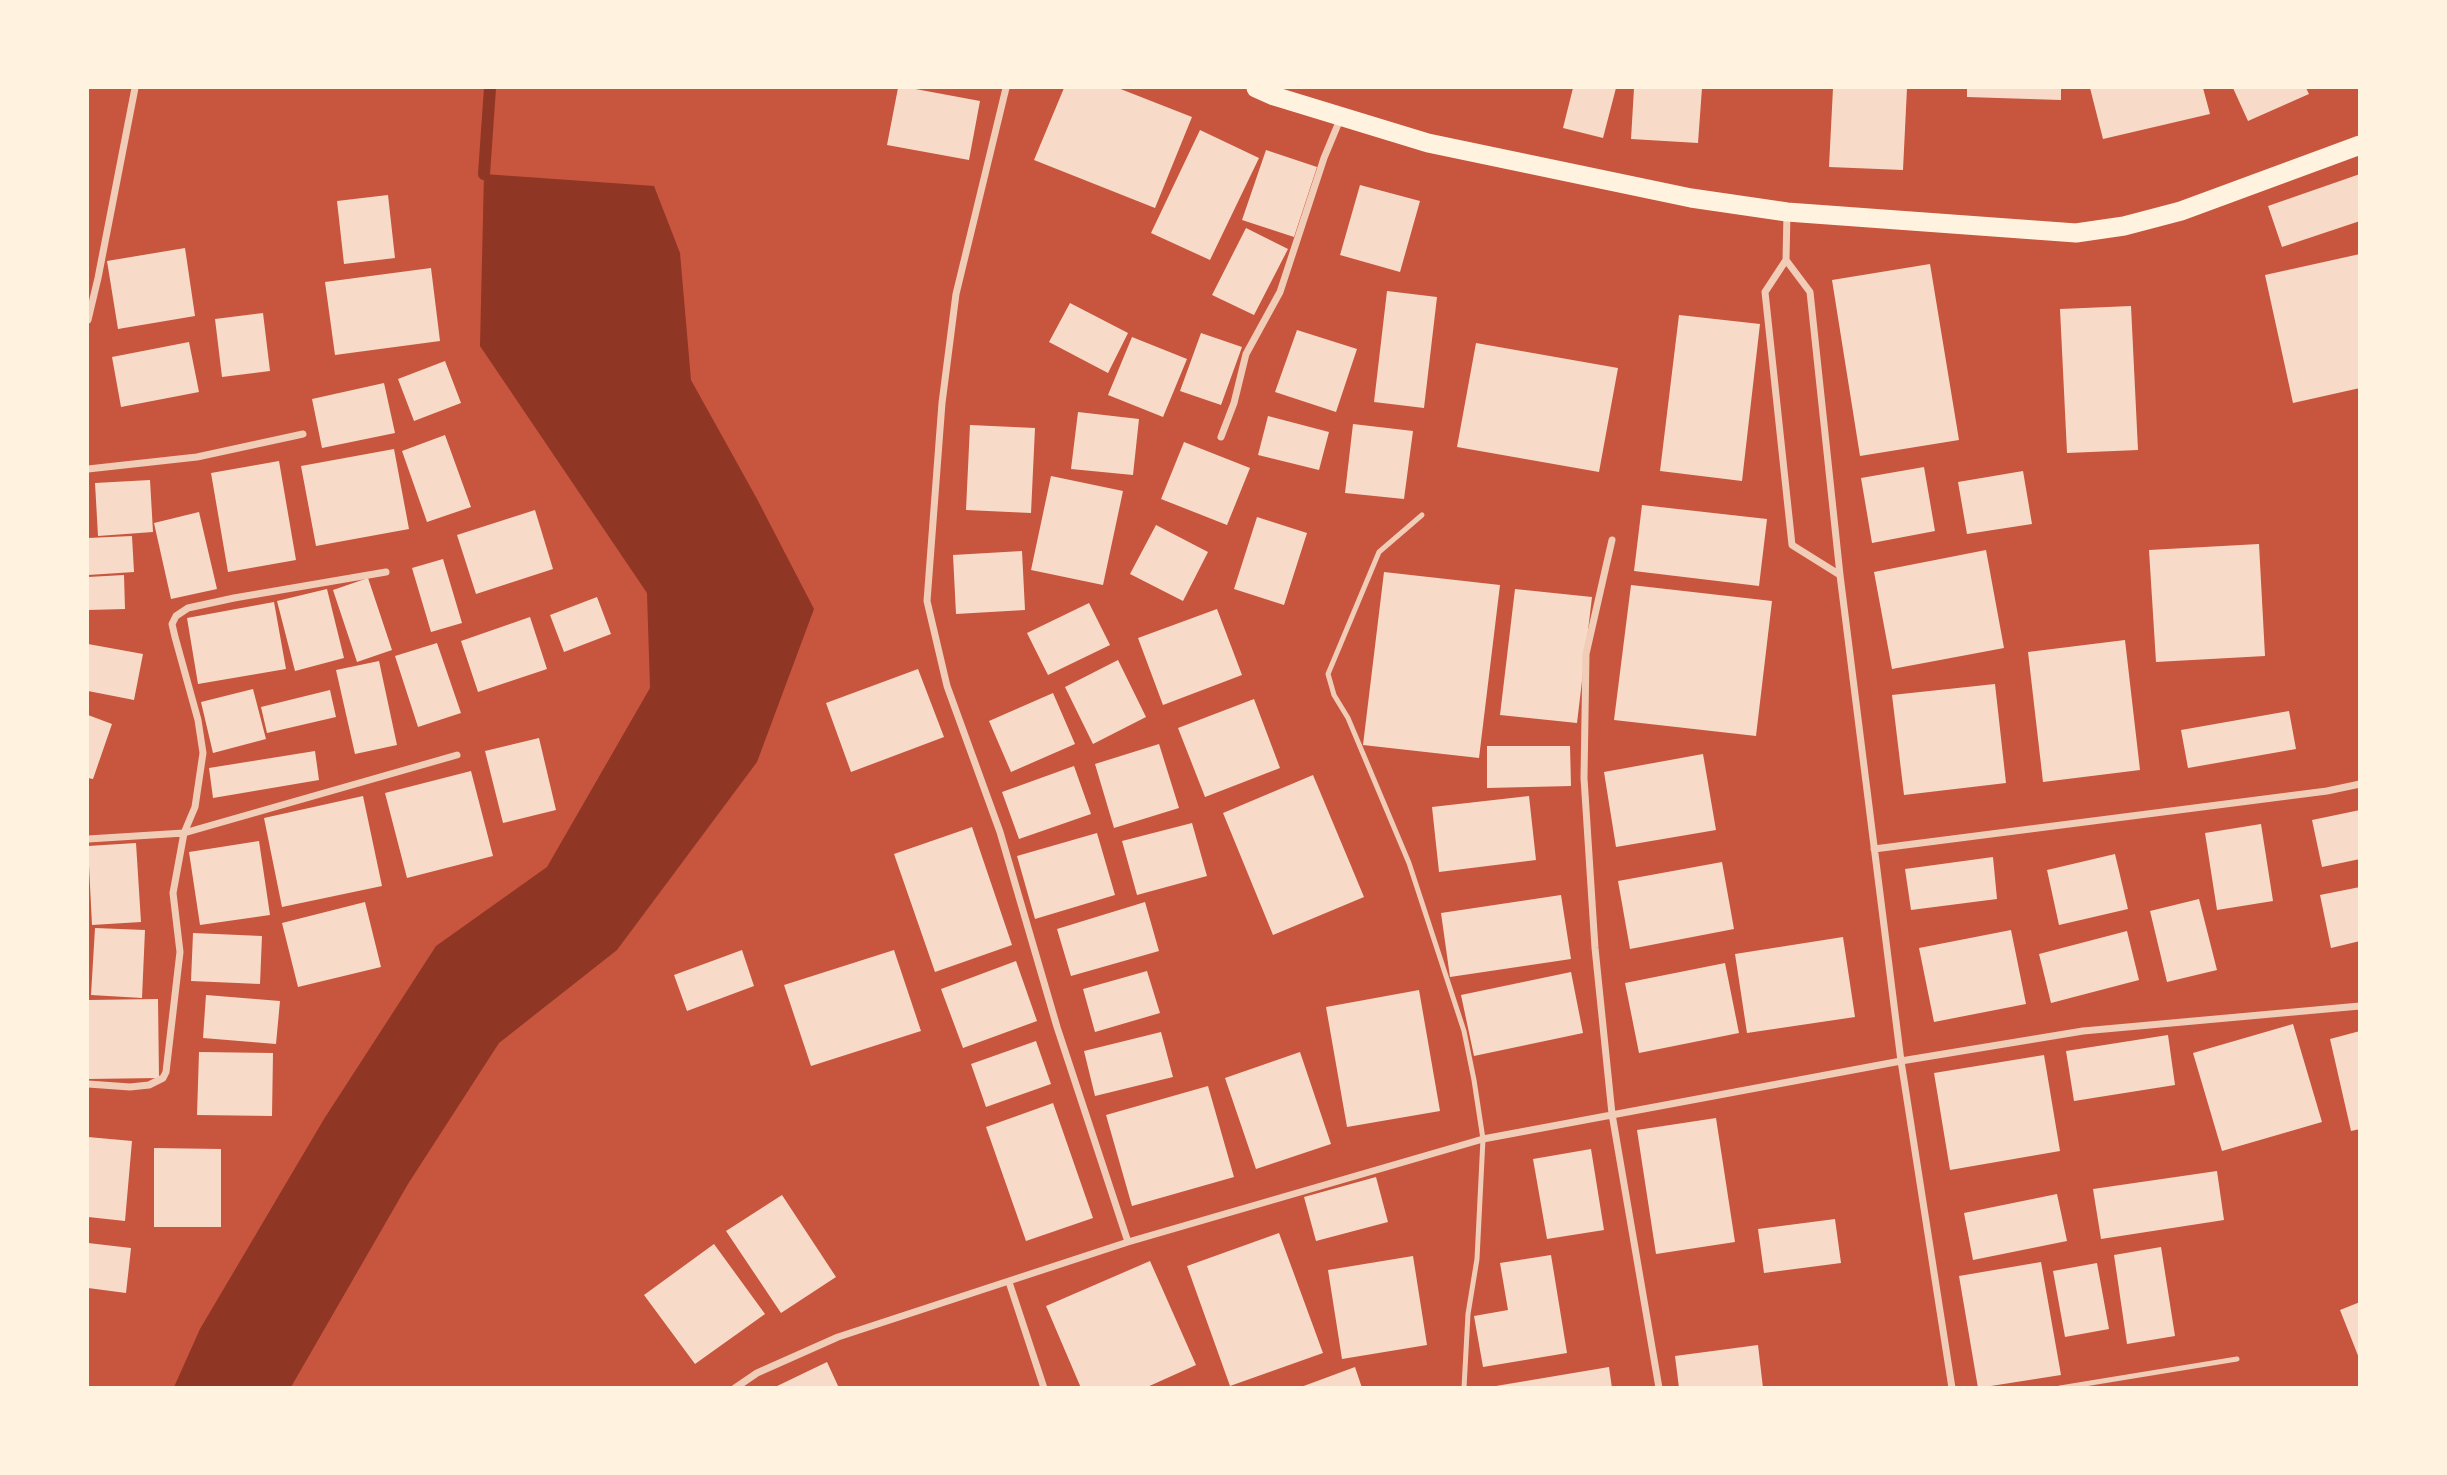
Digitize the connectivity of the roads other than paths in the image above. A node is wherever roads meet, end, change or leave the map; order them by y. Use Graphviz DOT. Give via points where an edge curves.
graph roads {
  1 [pos="135,88"];
  2 [pos="1006,88"];
  3 [pos="1256,88"];
  4 [pos="1342,116"];
  5 [pos="2360,145"];
  6 [pos="1787,212"];
  7 [pos="1786,260"];
  8 [pos="88,320"];
  9 [pos="303,433"];
  10 [pos="1222,437"];
  11 [pos="88,469"];
  12 [pos="1422,515"];
  13 [pos="1612,540"];
  14 [pos="386,572"];
  15 [pos="1840,575"];
  16 [pos="457,755"];
  17 [pos="2360,784"];
  18 [pos="184,832"];
  19 [pos="88,839"];
  20 [pos="1874,849"];
  21 [pos="2360,1006"];
  22 [pos="1901,1061"];
  23 [pos="88,1084"];
  24 [pos="1612,1114"];
  25 [pos="1483,1139"];
  26 [pos="1128,1241"];
  27 [pos="1009,1282"];
  28 [pos="2237,1359"];
  29 [pos="734,1388"];
  30 [pos="1044,1388"];
  31 [pos="1464,1388"];
  32 [pos="1660,1388"];
  33 [pos="1952,1388"];
  34 [pos="2060,1388"];
  1 -- 8 [label="street"];
  2 -- 26 [label="street" via="956,295 942,403 927,601 947,686 1000,832 1057,1027"];
  3 -- 4 [label="highway"];
  4 -- 6 [label="highway" via="1428,143 1538,168"];
  4 -- 10 [label="street" via="1280,292 1247,354"];
  5 -- 6 [label="highway" via="2181,211 2076,233"];
  6 -- 7 [label="street"];
  7 -- 15 [label="street" via="1810,292"];
  7 -- 15 [label="street" via="1765,292 1792,545"];
  9 -- 11 [label="street" via="197,457"];
  12 -- 25 [label="lane" via="1379,552 1328,674 1409,863 1435,937 1464,1031"];
  13 -- 24 [label="street" via="1587,654 1584,778"];
  14 -- 18 [label="street" via="234,598 188,608 176,616 172,624 203,754 195,807"];
  15 -- 20 [label="street"];
  16 -- 18 [label="street"];
  17 -- 20 [label="street"];
  18 -- 19 [label="street"];
  18 -- 23 [label="street" via="173,893 180,952 166,1072 149,1085"];
  20 -- 22 [label="street"];
  21 -- 22 [label="street" via="2083,1031"];
  22 -- 24 [label="street"];
  22 -- 33 [label="street"];
  24 -- 25 [label="street"];
  24 -- 32 [label="street"];
  25 -- 26 [label="street"];
  25 -- 31 [label="lane"];
  26 -- 27 [label="street"];
  27 -- 29 [label="street" via="838,1337"];
  27 -- 30 [label="street"];
  28 -- 34 [label="lane"];
}
